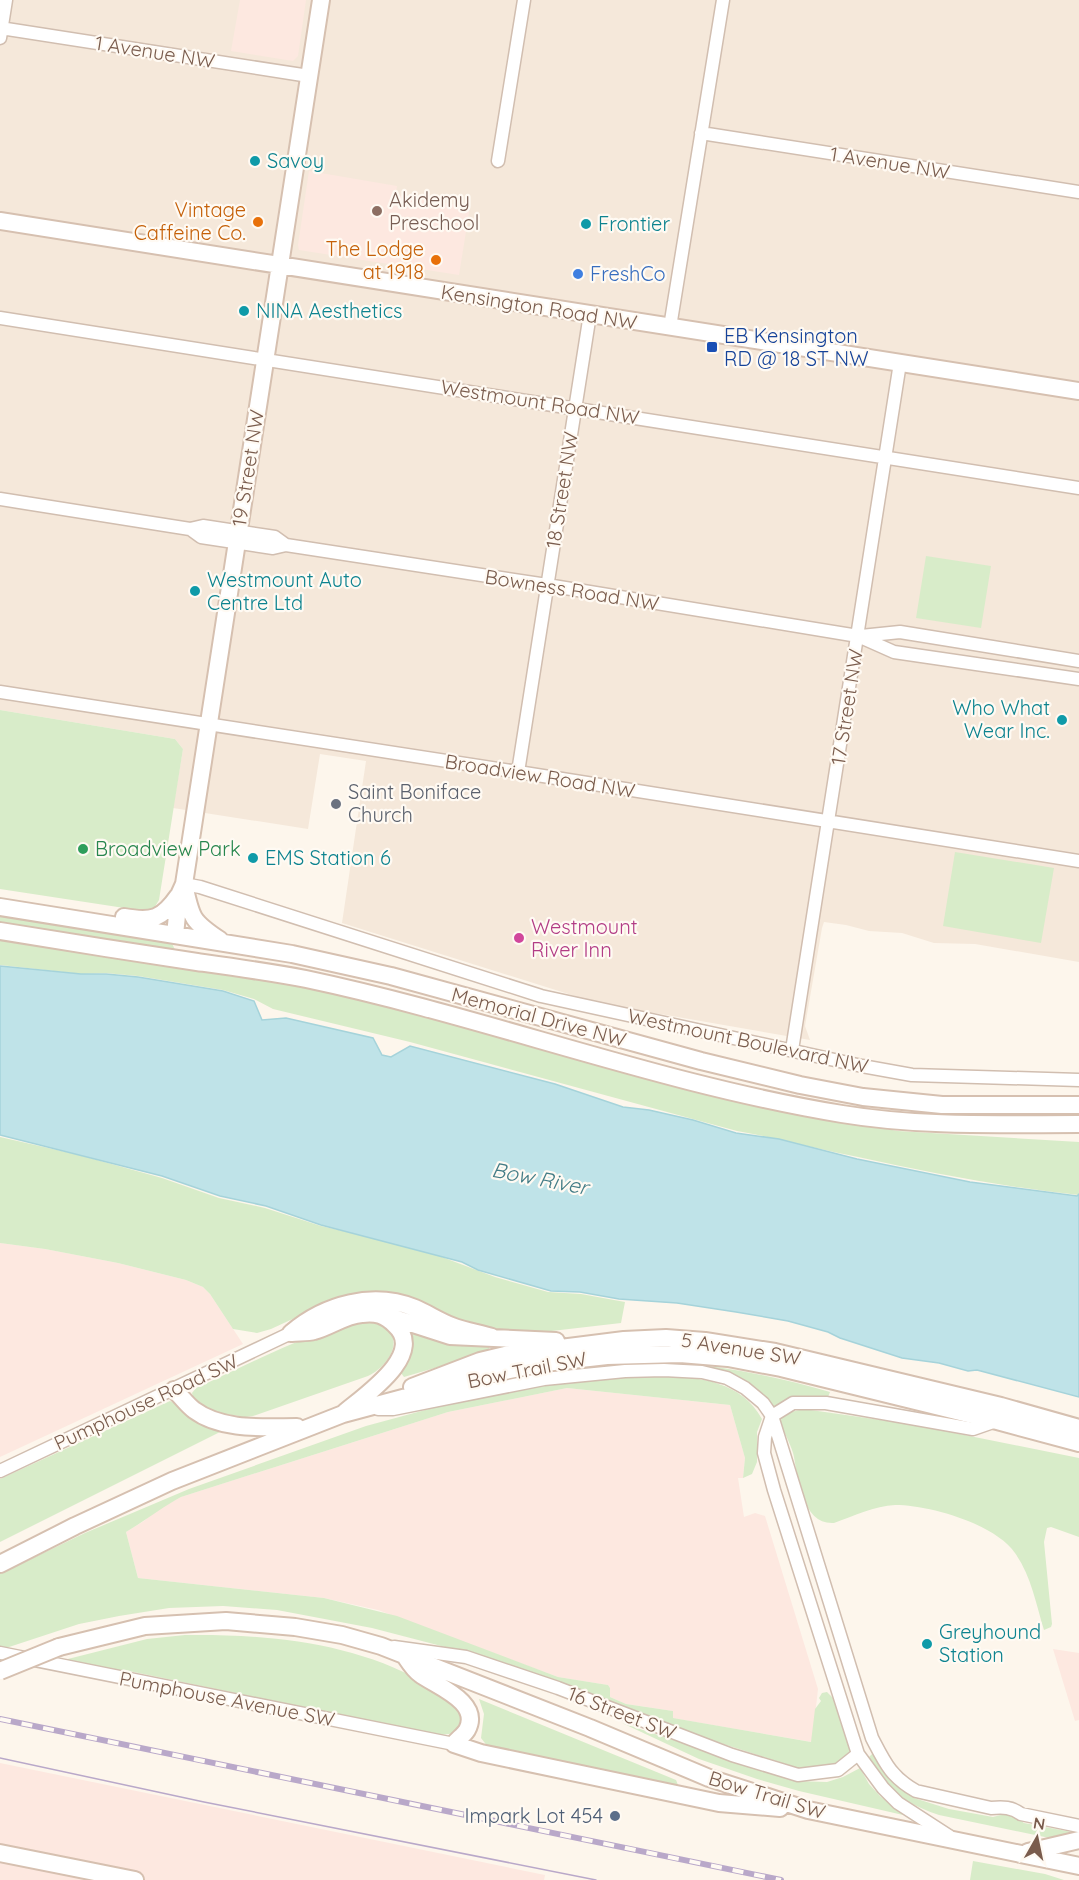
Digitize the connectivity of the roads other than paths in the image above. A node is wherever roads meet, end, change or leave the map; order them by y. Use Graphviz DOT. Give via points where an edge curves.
graph roads {
  1 [pos="6,0"];
  2 [pos="321,0"];
  3 [pos="524,0"];
  4 [pos="723,0"];
  5 [pos="0,31"];
  6 [pos="309,76"];
  7 [pos="701,133"];
  8 [pos="498,161"];
  9 [pos="1079,192"];
  10 [pos="0,221"];
  11 [pos="280,265"];
  12 [pos="590,315"];
  13 [pos="0,318"];
  14 [pos="670,327"];
  15 [pos="265,359"];
  16 [pos="900,363"];
  17 [pos="1079,391"];
  18 [pos="575,408"];
  19 [pos="886,458"];
  20 [pos="1079,488"];
  21 [pos="0,499"];
  22 [pos="237,537"];
  23 [pos="547,585"];
  24 [pos="858,636"];
  25 [pos="1079,661"];
  26 [pos="1079,679"];
  27 [pos="0,692"];
  28 [pos="208,725"];
  29 [pos="518,772"];
  30 [pos="828,821"];
  31 [pos="1079,861"];
  32 [pos="181,890"];
  33 [pos="0,898"];
  34 [pos="0,907"];
  35 [pos="0,932"];
  36 [pos="175,935"];
  37 [pos="226,944"];
  38 [pos="220,965"];
  39 [pos="792,1050"];
  40 [pos="1079,1080"];
  41 [pos="1079,1105"];
  42 [pos="1079,1124"];
  43 [pos="378,1313"];
  44 [pos="291,1333"];
  45 [pos="492,1337"];
  46 [pos="575,1345"];
  47 [pos="174,1390"];
  48 [pos="371,1408"];
  49 [pos="343,1414"];
  50 [pos="772,1416"];
  51 [pos="997,1420"];
  52 [pos="307,1427"];
  53 [pos="1079,1428"];
  54 [pos="1079,1443"];
  55 [pos="0,1471"];
  56 [pos="0,1564"];
  57 [pos="381,1646"];
  58 [pos="0,1653"];
  59 [pos="404,1655"];
  60 [pos="0,1671"];
  61 [pos="454,1744"];
  62 [pos="858,1754"];
  63 [pos="808,1810"];
  64 [pos="1079,1826"];
  65 [pos="954,1839"];
  66 [pos="1079,1840"];
  67 [pos="0,1853"];
  68 [pos="1021,1854"];
  69 [pos="1079,1860"];
  70 [pos="1059,1862"];
  71 [pos="1079,1866"];
  72 [pos="135,1880"];
  1 -- 5 [label="street"];
  2 -- 6 [label="main road, 19 Street NW"];
  3 -- 8 [label="street"];
  4 -- 7 [label="street"];
  5 -- 6 [label="street, 1 Avenue NW"];
  6 -- 11 [label="main road, 19 Street NW"];
  7 -- 9 [label="street, 1 Avenue NW"];
  7 -- 14 [label="street"];
  10 -- 11 [label="main road, Kensington Road NW"];
  11 -- 12 [label="main road, Kensington Road NW"];
  11 -- 15 [label="main road, 19 Street NW"];
  12 -- 14 [label="main road, Kensington Road NW"];
  12 -- 18 [label="street, 18 Street NW"];
  13 -- 15 [label="street, Westmount Road NW"];
  14 -- 16 [label="main road, Kensington Road NW"];
  15 -- 18 [label="street, Westmount Road NW"];
  15 -- 22 [label="main road, 19 Street NW"];
  16 -- 17 [label="main road, Kensington Road NW"];
  16 -- 19 [label="street, 17 Street NW"];
  18 -- 19 [label="street, Westmount Road NW"];
  18 -- 23 [label="street, 18 Street NW"];
  19 -- 20 [label="street, Westmount Road NW"];
  19 -- 24 [label="street, 17 Street NW"];
  21 -- 22 [label="street, Bowness Road NW" via="190,529 201,537"];
  22 -- 23 [label="street, Bowness Road NW" via="273,548 286,544"];
  22 -- 28 [label="main road, 19 Street NW"];
  23 -- 24 [label="street, Bowness Road NW"];
  23 -- 29 [label="street, 18 Street NW"];
  24 -- 25 [label="street, Bowness Road NW" via="900,632"];
  24 -- 26 [label="street, Bowness Road NW" via="894,652"];
  24 -- 30 [label="street, 17 Street NW"];
  27 -- 28 [label="street, Broadview Road NW"];
  28 -- 29 [label="street, Broadview Road NW"];
  28 -- 32 [label="main road, 19 Street NW"];
  29 -- 30 [label="street, Broadview Road NW"];
  30 -- 31 [label="street, Broadview Road NW"];
  30 -- 39 [label="street, 17 Street NW"];
  32 -- 33 [label="main road" via="160,917 140,920"];
  32 -- 36 [label="main road, 19 Street NW"];
  32 -- 37 [label="main road" via="196,923"];
  32 -- 39 [label="street, Westmount Boulevard NW" via="200,887 541,996"];
  34 -- 36 [label="main road, Memorial Drive NW"];
  35 -- 38 [label="main road, Memorial Drive NW"];
  36 -- 37 [label="main road, Memorial Drive NW"];
  36 -- 38 [label="main road" via="186,950"];
  37 -- 41 [label="main road, Memorial Drive NW" via="391,976 701,1061 863,1097 942,1105"];
  38 -- 42 [label="main road, Memorial Drive NW" via="304,979 733,1093 841,1114 929,1123"];
  39 -- 40 [label="street, Westmount Boulevard NW" via="912,1075"];
  43 -- 44 [label="main road" via="359,1314 313,1332"];
  43 -- 45 [label="main road" via="450,1336"];
  43 -- 49 [label="main road" via="399,1329 404,1343 402,1356 393,1371"];
  44 -- 45 [label="main road" via="303,1322 349,1302 386,1300"];
  44 -- 47 [label="street, Pumphouse Road SW"];
  45 -- 46 [label="main road"];
  46 -- 48 [label="main road, 5 Avenue SW" via="480,1361 403,1390"];
  46 -- 53 [label="main road, 5 Avenue SW" via="666,1338 745,1346"];
  47 -- 52 [label="main road" via="195,1411 215,1421 261,1428"];
  47 -- 55 [label="street, Pumphouse Road SW"];
  48 -- 49 [label="main road, Bow Trail SW"];
  48 -- 50 [label="street" via="393,1409 544,1379 664,1370 727,1378 763,1403"];
  48 -- 51 [label="main road, Bow Trail SW" via="545,1363 680,1354 781,1368"];
  49 -- 52 [label="main road, Bow Trail SW"];
  50 -- 51 [label="street" via="793,1404 826,1403 973,1429"];
  50 -- 62 [label="street" via="764,1453"];
  50 -- 64 [label="street" via="872,1738 889,1770 916,1791 991,1808 1015,1809 1022,1814"];
  51 -- 54 [label="main road, Bow Trail SW"];
  52 -- 56 [label="main road, Bow Trail SW" via="172,1481"];
  57 -- 59 [label="main road, Bow Trail SW"];
  57 -- 60 [label="main road, Bow Trail SW, bridge" via="295,1627 226,1620 145,1626 59,1647"];
  57 -- 62 [label="street, 16 Street SW" via="466,1657 732,1755 798,1775 838,1770"];
  58 -- 61 [label="street, Pumphouse Avenue SW"];
  59 -- 61 [label="main road" via="417,1672 455,1696 470,1713 466,1731"];
  59 -- 63 [label="main road, Bow Trail SW" via="709,1778"];
  61 -- 63 [label="main road" via="719,1803"];
  62 -- 65 [label="street" via="898,1803"];
  63 -- 65 [label="main road, Bow Trail SW"];
  65 -- 68 [label="main road, Bow Trail SW"];
  66 -- 68 [label="main road"];
  67 -- 72 [label="main road"];
  68 -- 70 [label="main road, Bow Trail SW"];
  69 -- 70 [label="main road, Bow Trail SW"];
  70 -- 71 [label="main road, Bow Trail SW"];
}
